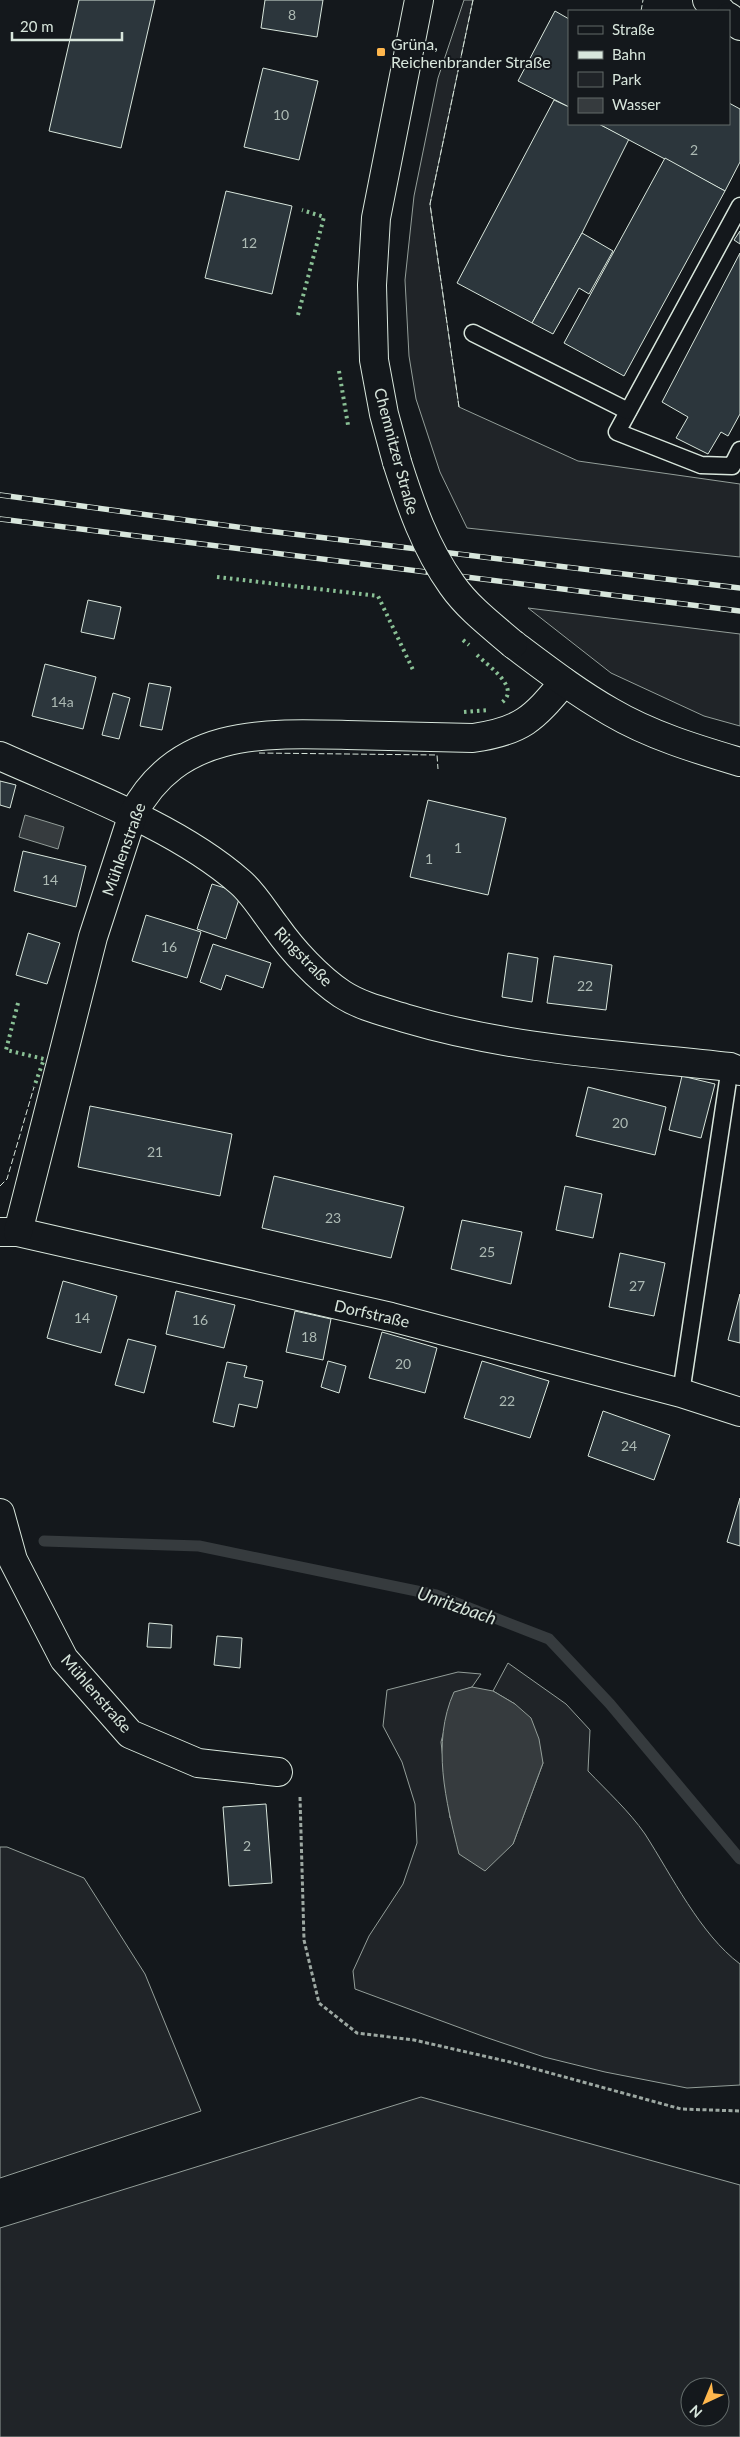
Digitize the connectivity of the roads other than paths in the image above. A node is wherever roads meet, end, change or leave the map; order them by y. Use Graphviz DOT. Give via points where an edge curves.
graph roads {
  1 [pos="419,0"];
  2 [pos="707,0"];
  3 [pos="720,10"];
  4 [pos="730,18"];
  5 [pos="740,26"];
  6 [pos="740,206"];
  7 [pos="473,333"];
  8 [pos="628,410"];
  9 [pos="740,450"];
  10 [pos="564,682"];
  11 [pos="0,756"];
  12 [pos="740,762"];
  13 [pos="133,814"];
  14 [pos="735,1069"];
  15 [pos="9,1232"];
  16 [pos="681,1393"];
  17 [pos="740,1412"];
  18 [pos="0,1513"];
  19 [pos="278,1772"];
  1 -- 10 [label="street, Chemnitzer Straße, bridge" via="376,218 372,286 374,360 384,414 414,517 452,586 513,644"];
  2 -- 3 [label="street"];
  4 -- 5 [label="street"];
  6 -- 8 [label="lane"];
  7 -- 8 [label="lane"];
  8 -- 9 [label="lane" via="616,432 700,465 732,466"];
  10 -- 12 [label="street, Chemnitzer Straße" via="612,713 648,730"];
  10 -- 13 [label="street, Mühlenstraße" via="526,723 501,734 473,738 280,734 226,740 180,760 143,795"];
  11 -- 13 [label="street, Ringstraße"];
  13 -- 14 [label="street, Ringstraße" via="224,868 243,884 280,933 320,976 343,995 368,1007 489,1038"];
  13 -- 15 [label="street, Mühlenstraße" via="93,937"];
  14 -- 16 [label="lane"];
  15 -- 16 [label="street, Dorfstraße" via="391,1317"];
  16 -- 17 [label="street, Dorfstraße"];
  18 -- 19 [label="street, Mühlenstraße" via="13,1560 64,1659 130,1734 198,1764"];
}
